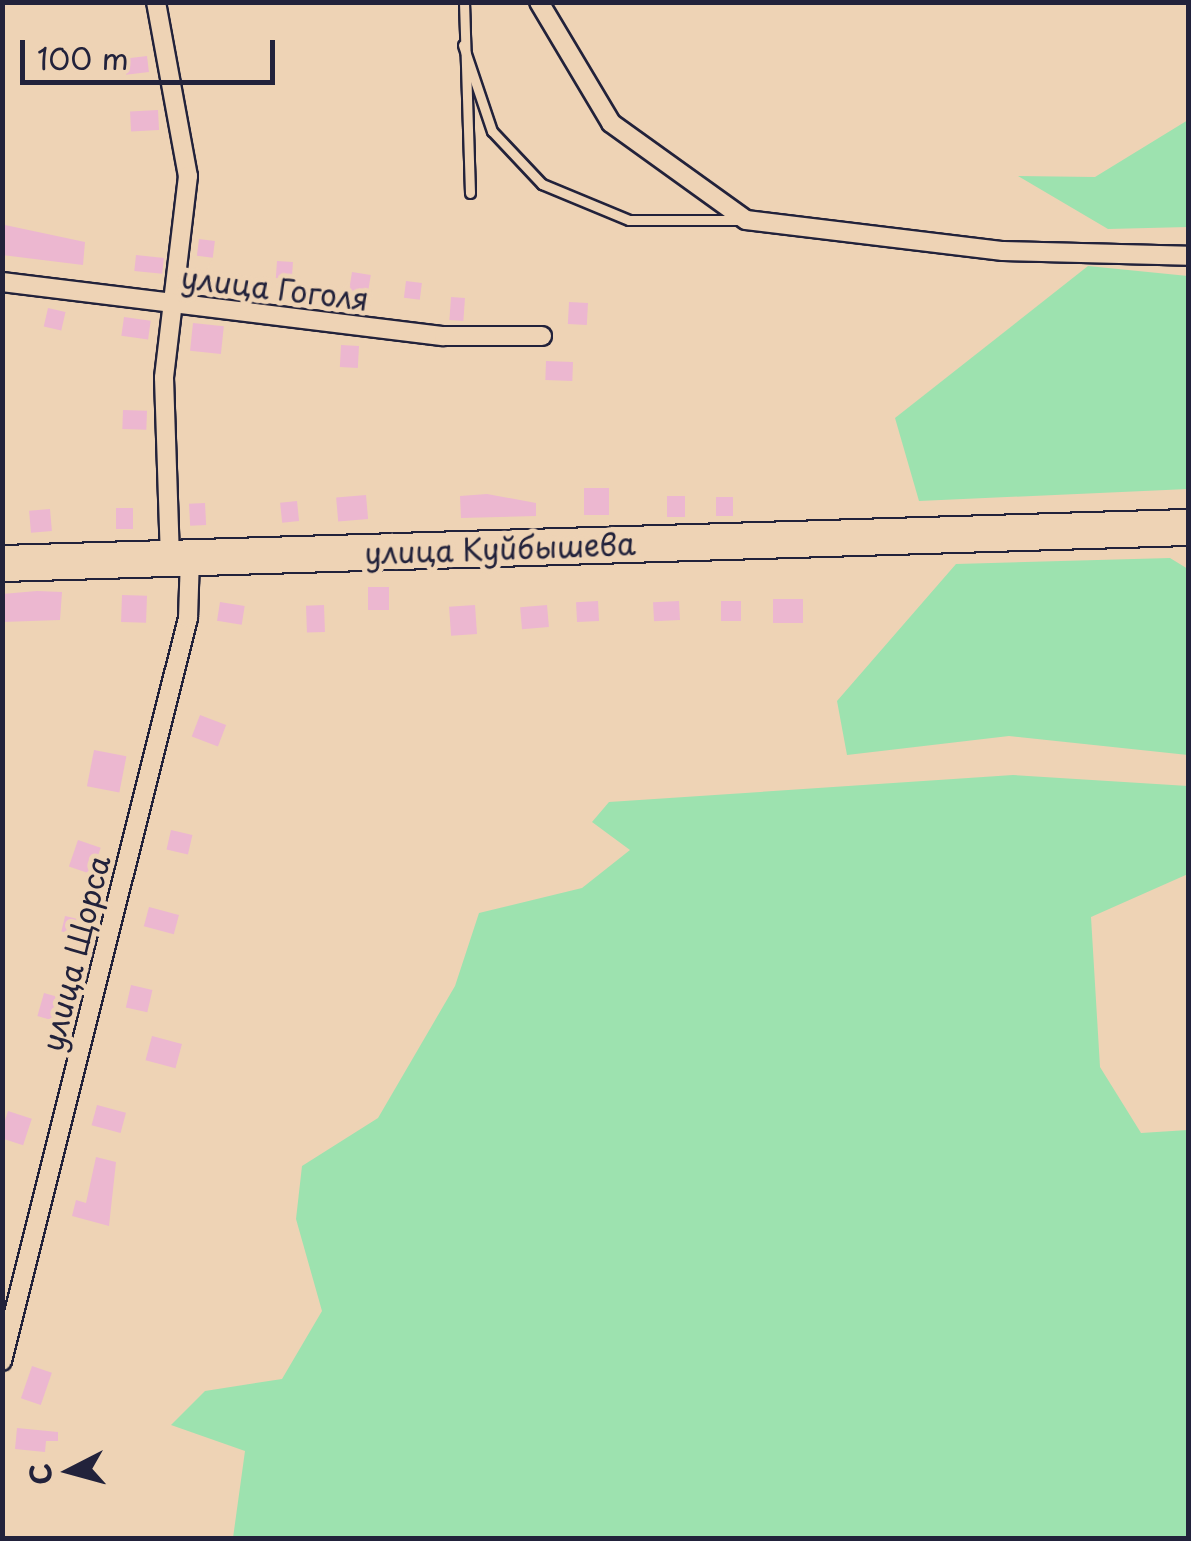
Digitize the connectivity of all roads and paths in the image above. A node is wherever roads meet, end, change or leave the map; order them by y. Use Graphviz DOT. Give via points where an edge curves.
graph roads {
  1 [pos="156,2"];
  2 [pos="464,2"];
  3 [pos="538,2"];
  4 [pos="463,45"];
  5 [pos="470,194"];
  6 [pos="746,220"];
  7 [pos="1188,256"];
  8 [pos="2,282"];
  9 [pos="170,302"];
  10 [pos="542,336"];
  11 [pos="1188,527"];
  12 [pos="180,557"];
  13 [pos="2,563"];
  14 [pos="2,1361"];
  1 -- 9 [label="street, улица Щорса" via="188,176"];
  2 -- 4 [label="lane"];
  3 -- 6 [label="street" via="611,123"];
  4 -- 5 [label="lane"];
  4 -- 6 [label="lane" via="492,131 542,184 629,220"];
  6 -- 7 [label="street" via="1003,251"];
  8 -- 9 [label="street, улица Гоголя"];
  9 -- 10 [label="street, улица Гоголя" via="444,336"];
  9 -- 12 [label="street, улица Щорса"];
  11 -- 12 [label="highway, улица Куйбышева"];
  12 -- 13 [label="highway, улица Куйбышева"];
  12 -- 14 [label="street, улица Щорса" via="188,618"];
}
